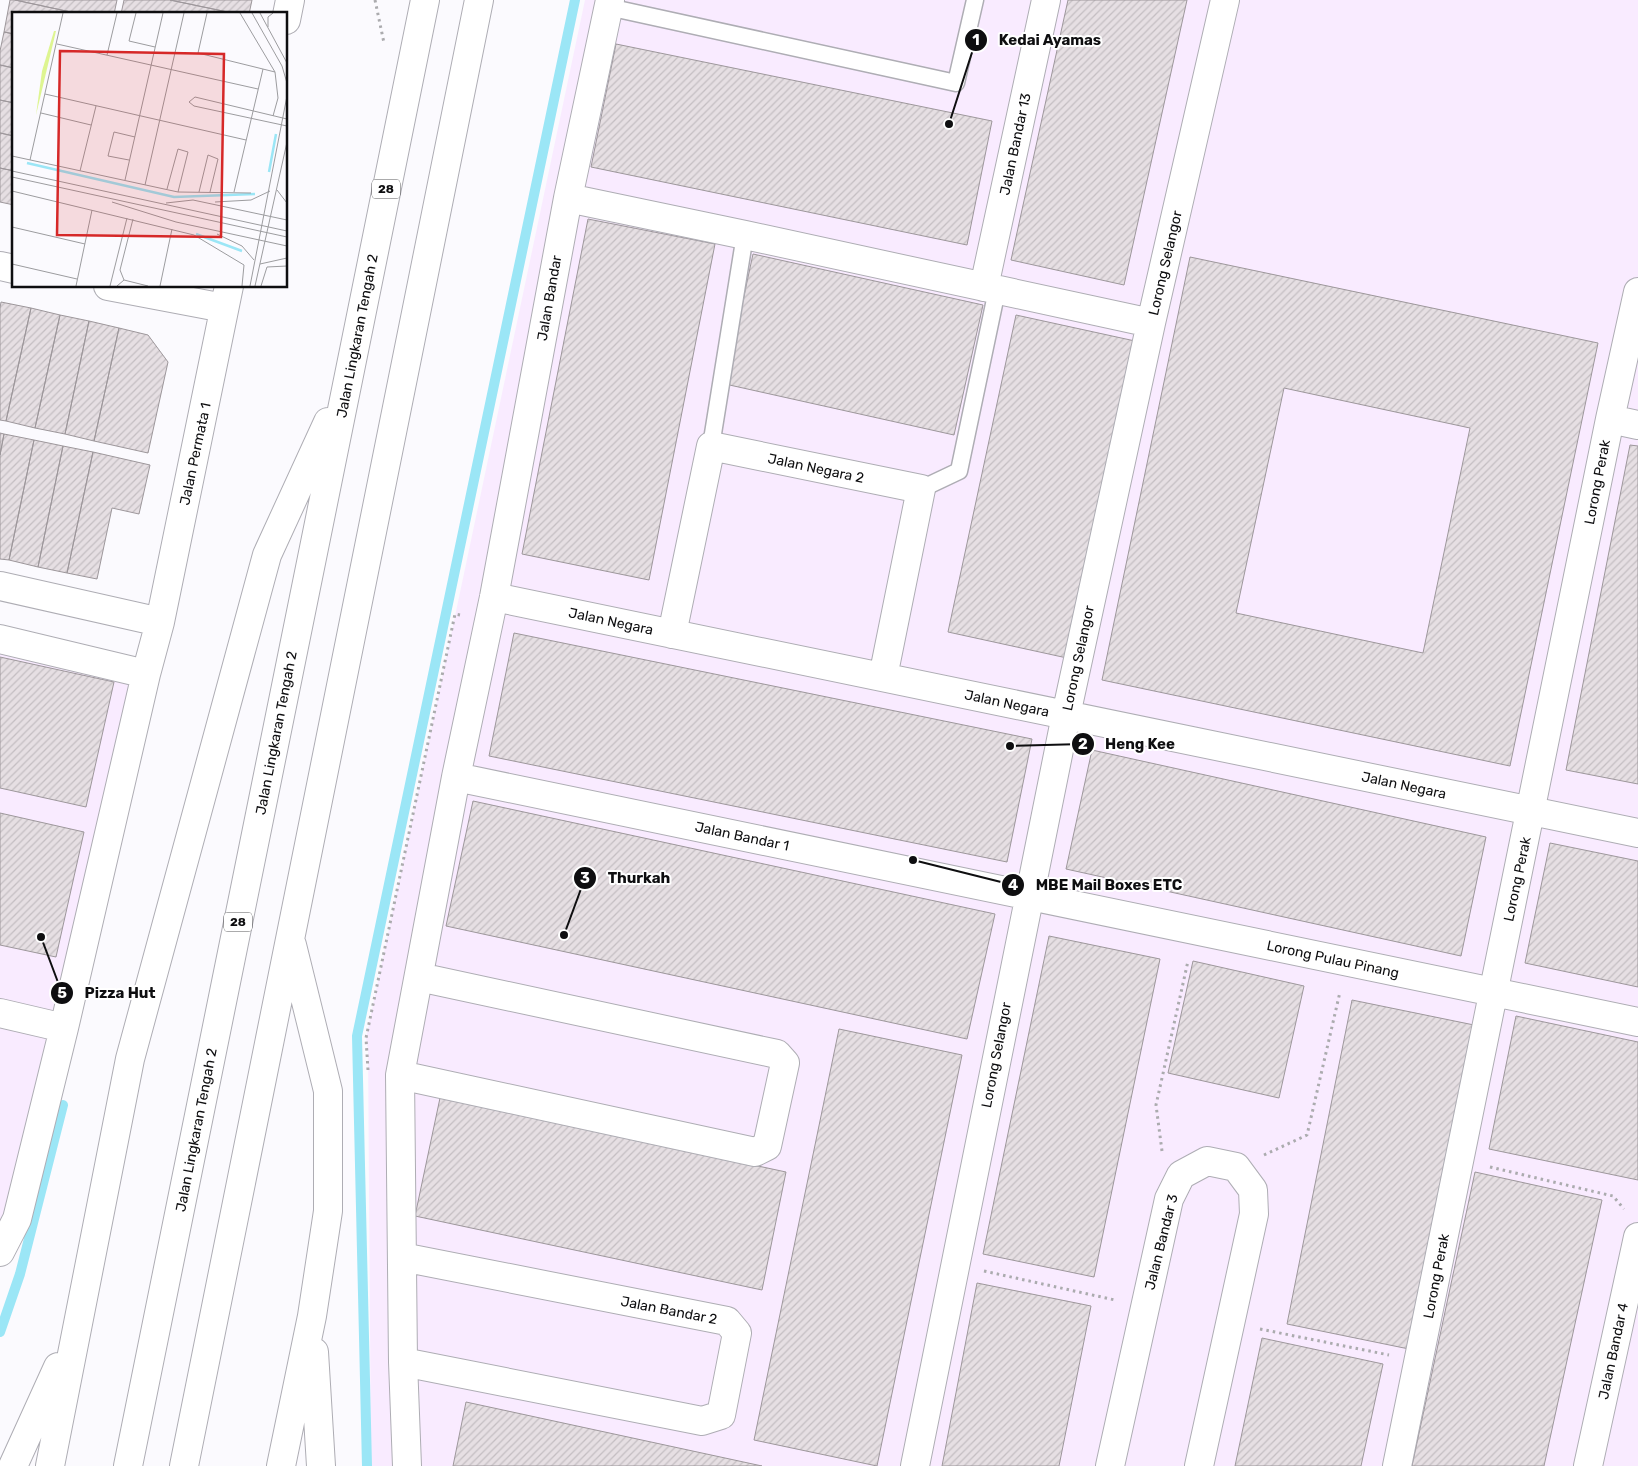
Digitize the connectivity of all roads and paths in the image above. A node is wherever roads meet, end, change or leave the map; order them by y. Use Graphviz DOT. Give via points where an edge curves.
graph roads {
  1 [pos="425,0"];
  2 [pos="479,0"];
  3 [pos="974,0"];
  4 [pos="1046,0"];
  5 [pos="1224,0"];
  6 [pos="609,3"];
  7 [pos="568,198"];
  8 [pos="745,235"];
  9 [pos="130,288"];
  10 [pos="991,289"];
  11 [pos="1638,292"];
  12 [pos="227,297"];
  13 [pos="1151,323"];
  14 [pos="348,379"];
  15 [pos="1610,420"];
  16 [pos="1638,425"];
  17 [pos="711,446"];
  18 [pos="922,489"];
  19 [pos="0,586"];
  20 [pos="494,597"];
  21 [pos="160,622"];
  22 [pos="672,634"];
  23 [pos="0,639"];
  24 [pos="146,674"];
  25 [pos="884,677"];
  26 [pos="1066,715"];
  27 [pos="456,777"];
  28 [pos="1531,811"];
  29 [pos="1638,833"];
  30 [pos="1028,896"];
  31 [pos="1194,931"];
  32 [pos="290,939"];
  33 [pos="1346,962"];
  34 [pos="419,977"];
  35 [pos="1494,993"];
  36 [pos="0,1013"];
  37 [pos="1638,1022"];
  38 [pos="64,1028"];
  39 [pos="400,1075"];
  40 [pos="1162,1152"];
  41 [pos="1460,1160"];
  42 [pos="1236,1167"];
  43 [pos="1625,1210"];
  44 [pos="1638,1237"];
  45 [pos="0,1252"];
  46 [pos="402,1257"];
  47 [pos="954,1264"];
  48 [pos="1145,1306"];
  49 [pos="312,1316"];
  50 [pos="1230,1322"];
  51 [pos="78,1326"];
  52 [pos="1419,1361"];
  53 [pos="403,1362"];
  54 [pos="13,1466"];
  55 [pos="50,1466"];
  56 [pos="128,1466"];
  57 [pos="184,1466"];
  58 [pos="281,1466"];
  59 [pos="322,1466"];
  60 [pos="407,1466"];
  61 [pos="915,1466"];
  62 [pos="1110,1466"];
  63 [pos="1199,1466"];
  64 [pos="1397,1466"];
  65 [pos="1588,1466"];
  1 -- 14 [label="main road, Jalan Lingkaran Tengah 2 / 28"];
  2 -- 32 [label="main road"];
  3 -- 6 [label="lane" via="956,83"];
  4 -- 10 [label="main road, Jalan Bandar 13"];
  5 -- 13 [label="main road, Lorong Selangor"];
  6 -- 7 [label="main road, Jalan Bandar"];
  7 -- 8 [label="main road"];
  7 -- 20 [label="main road, Jalan Bandar"];
  8 -- 10 [label="main road"];
  8 -- 17 [label="lane"];
  9 -- 12 [label="main road"];
  10 -- 13 [label="main road"];
  10 -- 18 [label="lane" via="959,471"];
  11 -- 15 [label="main road, Lorong Perak"];
  12 -- 21 [label="main road, Jalan Permata 1"];
  13 -- 26 [label="main road, Lorong Selangor"];
  14 -- 51 [label="main road" via="267,555 130,1059"];
  14 -- 56 [label="main road, Jalan Lingkaran Tengah 2 / 28"];
  15 -- 16 [label="main road"];
  15 -- 28 [label="main road, Lorong Perak"];
  17 -- 18 [label="main road, Jalan Negara 2"];
  17 -- 22 [label="main road"];
  18 -- 25 [label="main road"];
  19 -- 21 [label="main road"];
  20 -- 22 [label="main road, Jalan Negara"];
  20 -- 27 [label="main road, Jalan Bandar"];
  21 -- 24 [label="main road, Jalan Permata 1"];
  22 -- 25 [label="main road, Jalan Negara"];
  23 -- 24 [label="main road"];
  24 -- 38 [label="main road, Jalan Permata 1"];
  25 -- 26 [label="main road, Jalan Negara"];
  26 -- 28 [label="main road, Jalan Negara"];
  26 -- 30 [label="main road, Lorong Selangor"];
  27 -- 30 [label="main road, Jalan Bandar 1"];
  27 -- 34 [label="main road, Jalan Bandar"];
  28 -- 29 [label="main road, Jalan Negara"];
  28 -- 35 [label="main road, Lorong Perak"];
  30 -- 31 [label="main road, Lorong Pulau Pinang"];
  30 -- 47 [label="main road, Lorong Selangor"];
  31 -- 33 [label="main road, Lorong Pulau Pinang"];
  31 -- 40 [label="path" via="1156,1105"];
  32 -- 49 [label="main road" via="328,1091 328,1212"];
  32 -- 57 [label="main road"];
  33 -- 35 [label="main road, Lorong Pulau Pinang"];
  33 -- 42 [label="path" via="1307,1135"];
  34 -- 39 [label="main road, Jalan Bandar"];
  34 -- 39 [label="main road" via="777,1054 785,1063 767,1146 755,1152"];
  35 -- 37 [label="main road, Lorong Pulau Pinang"];
  35 -- 41 [label="main road, Lorong Perak"];
  36 -- 38 [label="main road"];
  38 -- 45 [label="main road, Jalan Permata 1" via="17,1218"];
  39 -- 46 [label="main road, Jalan Bandar"];
  41 -- 43 [label="path" via="1612,1196"];
  41 -- 52 [label="main road, Lorong Perak"];
  42 -- 48 [label="main road, Jalan Bandar 3" via="1206,1161 1181,1175 1169,1199"];
  42 -- 50 [label="main road" via="1253,1190 1254,1214"];
  44 -- 65 [label="main road, Jalan Bandar 4"];
  46 -- 53 [label="main road, Jalan Bandar"];
  46 -- 53 [label="main road, Jalan Bandar 2" via="727,1321 737,1333 721,1415 702,1421"];
  47 -- 48 [label="path"];
  47 -- 61 [label="main road, Lorong Selangor"];
  48 -- 62 [label="main road, Jalan Bandar 3"];
  49 -- 58 [label="main road"];
  49 -- 59 [label="main road"];
  50 -- 52 [label="path"];
  50 -- 63 [label="main road"];
  51 -- 54 [label="main road"];
  51 -- 55 [label="main road"];
  52 -- 64 [label="main road, Lorong Perak"];
  53 -- 60 [label="main road, Jalan Bandar"];
}
